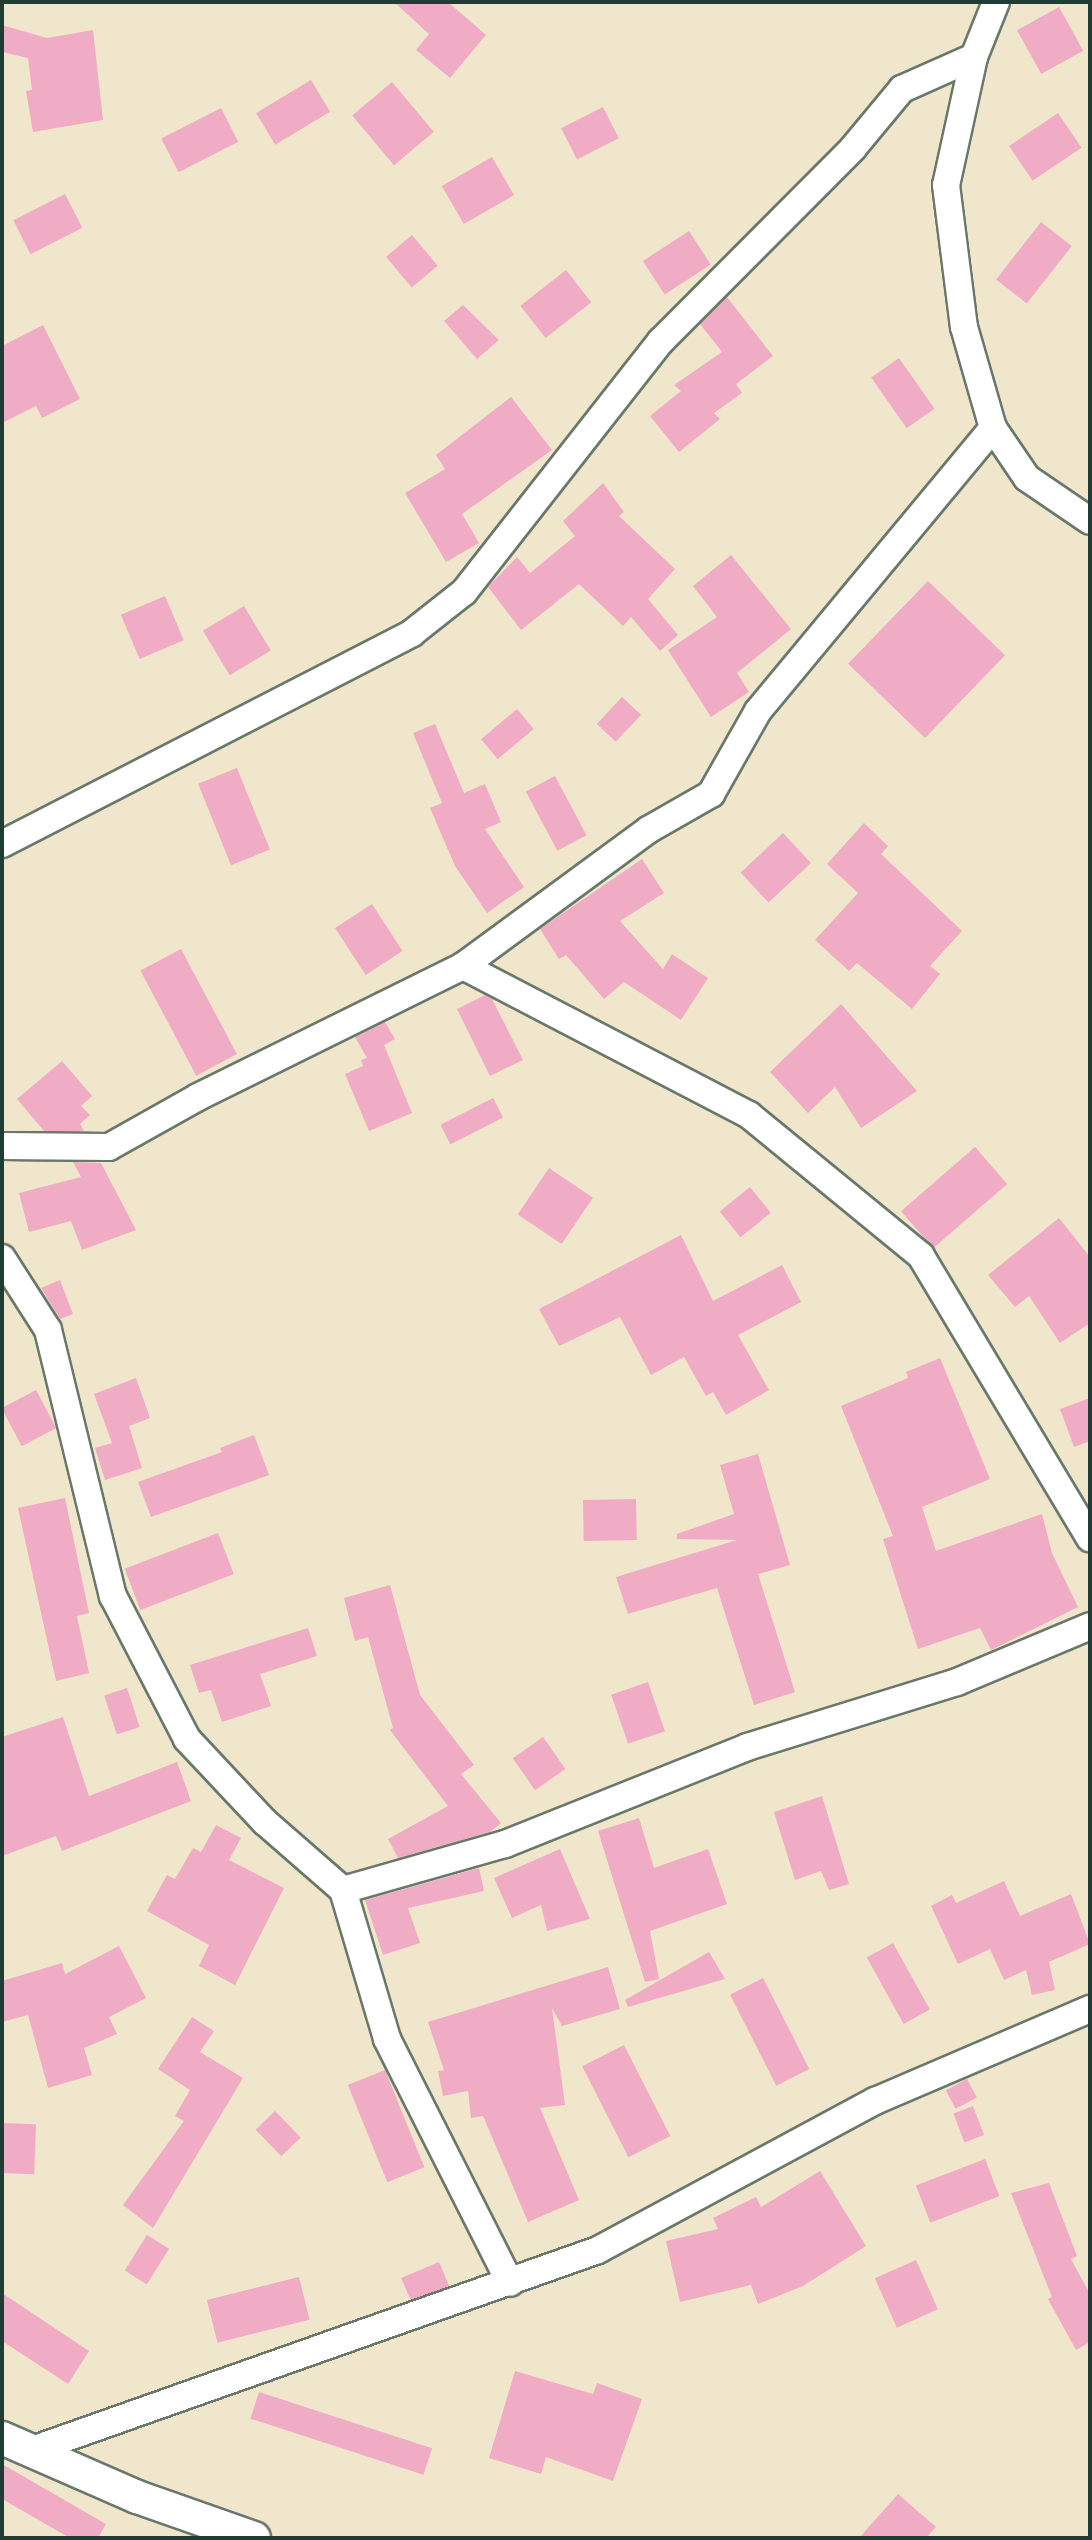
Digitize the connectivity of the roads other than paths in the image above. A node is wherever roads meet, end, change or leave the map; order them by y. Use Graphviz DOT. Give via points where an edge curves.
graph roads {
  1 [pos="996,2"];
  2 [pos="974,57"];
  3 [pos="993,428"];
  4 [pos="1090,521"];
  5 [pos="2,844"];
  6 [pos="463,966"];
  7 [pos="2,1146"];
  8 [pos="2,1258"];
  9 [pos="1090,1538"];
  10 [pos="1090,1626"];
  11 [pos="343,1890"];
  12 [pos="1090,2009"];
  13 [pos="510,2283"];
  14 [pos="2,2438"];
  15 [pos="32,2450"];
  16 [pos="254,2538"];
  1 -- 2 [label="street"];
  2 -- 3 [label="street" via="946,186 964,327"];
  2 -- 5 [label="street" via="902,89 853,148 661,341 464,592 412,632"];
  3 -- 4 [label="street" via="1027,478"];
  3 -- 6 [label="street" via="758,712 710,794 648,830"];
  6 -- 7 [label="street" via="198,1097 109,1147"];
  6 -- 9 [label="street" via="750,1115 921,1256"];
  8 -- 11 [label="street" via="48,1331 113,1596 187,1738 265,1822"];
  10 -- 11 [label="street" via="957,1682 747,1747 505,1844"];
  11 -- 13 [label="street" via="387,2039"];
  12 -- 13 [label="street" via="875,2101 598,2250"];
  13 -- 15 [label="street"];
  14 -- 15 [label="street"];
  15 -- 16 [label="street" via="137,2497"];
}
